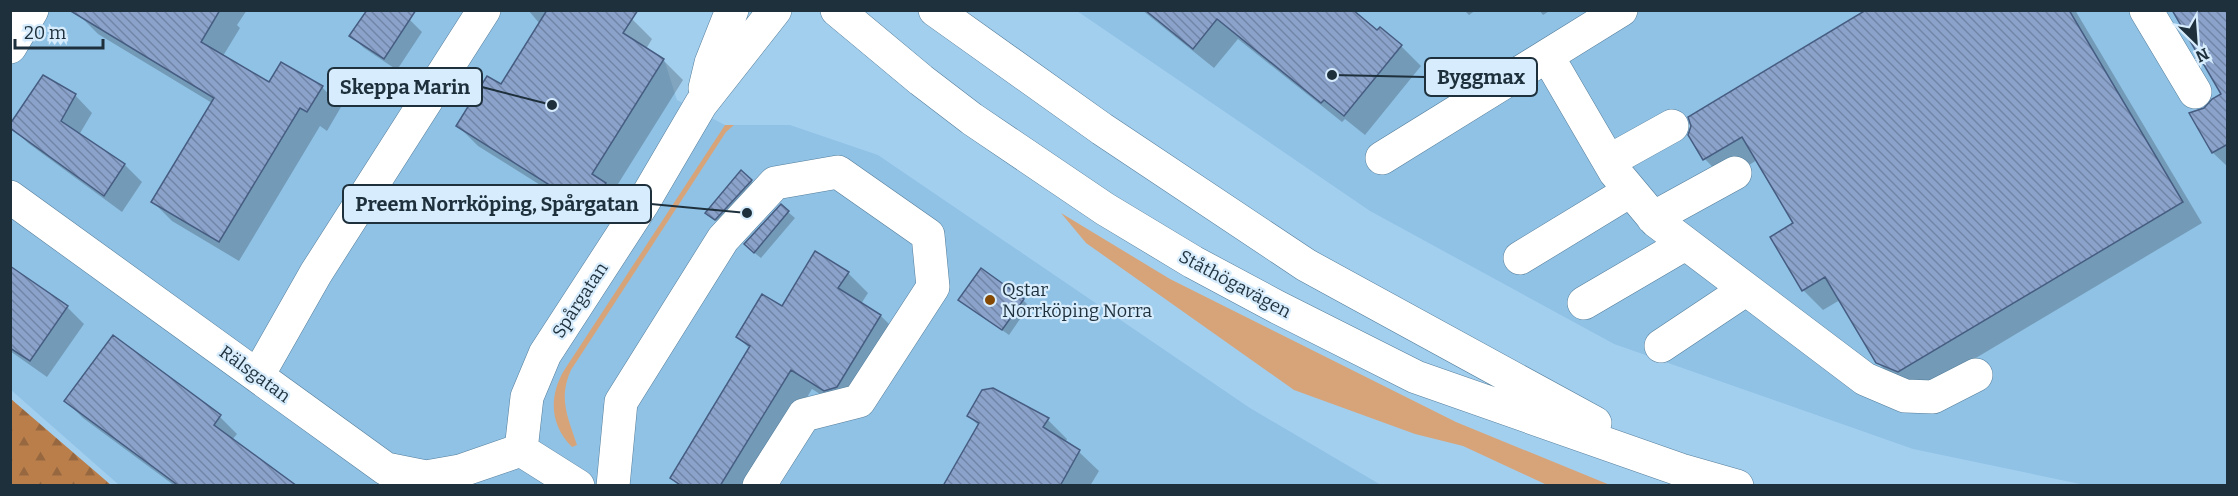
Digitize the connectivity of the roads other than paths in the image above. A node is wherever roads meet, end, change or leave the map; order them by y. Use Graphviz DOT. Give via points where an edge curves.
graph roads {
  1 [pos="32,10"];
  2 [pos="484,10"];
  3 [pos="732,10"];
  4 [pos="775,10"];
  5 [pos="837,10"];
  6 [pos="935,10"];
  7 [pos="1621,10"];
  8 [pos="2146,10"];
  9 [pos="10,47"];
  10 [pos="1548,57"];
  11 [pos="2195,92"];
  12 [pos="701,104"];
  13 [pos="1672,126"];
  14 [pos="1382,158"];
  15 [pos="1609,162"];
  16 [pos="1735,173"];
  17 [pos="1630,191"];
  18 [pos="10,197"];
  19 [pos="1653,218"];
  20 [pos="1684,243"];
  21 [pos="1520,258"];
  22 [pos="1744,288"];
  23 [pos="1584,303"];
  24 [pos="1661,346"];
  25 [pos="258,375"];
  26 [pos="1976,375"];
  27 [pos="521,450"];
  28 [pos="1681,470"];
  29 [pos="448,480"];
  30 [pos="578,486"];
  31 [pos="613,486"];
  32 [pos="759,486"];
  33 [pos="1737,486"];
  1 -- 9 [label="street"];
  2 -- 25 [label="street" via="316,273"];
  3 -- 12 [label="street, Spårgatan" via="711,63"];
  4 -- 12 [label="street, Spårgatan"];
  5 -- 28 [label="street, Ståthögavägen" via="972,119 1105,209 1193,262 1416,377"];
  6 -- 28 [label="street, Ståthögavägen" via="1102,129 1306,265"];
  7 -- 10 [label="street"];
  8 -- 11 [label="street"];
  10 -- 14 [label="street"];
  10 -- 15 [label="street"];
  12 -- 27 [label="street, Spårgatan" via="643,203 545,354 528,397"];
  13 -- 15 [label="street"];
  15 -- 17 [label="street"];
  16 -- 19 [label="street"];
  17 -- 19 [label="street"];
  17 -- 21 [label="street"];
  18 -- 25 [label="street, Rälsgatan"];
  19 -- 20 [label="street"];
  20 -- 22 [label="street"];
  20 -- 23 [label="street"];
  22 -- 24 [label="street"];
  22 -- 26 [label="street" via="1865,379 1905,396 1934,397"];
  25 -- 29 [label="street, Rälsgatan" via="386,469"];
  27 -- 29 [label="street, Rälsgatan"];
  27 -- 30 [label="street"];
  28 -- 33 [label="street, Ståthögavägen"];
  31 -- 32 [label="street" via="621,402 723,239 775,183 838,172 928,236 933,287 859,401 804,416"];
}
